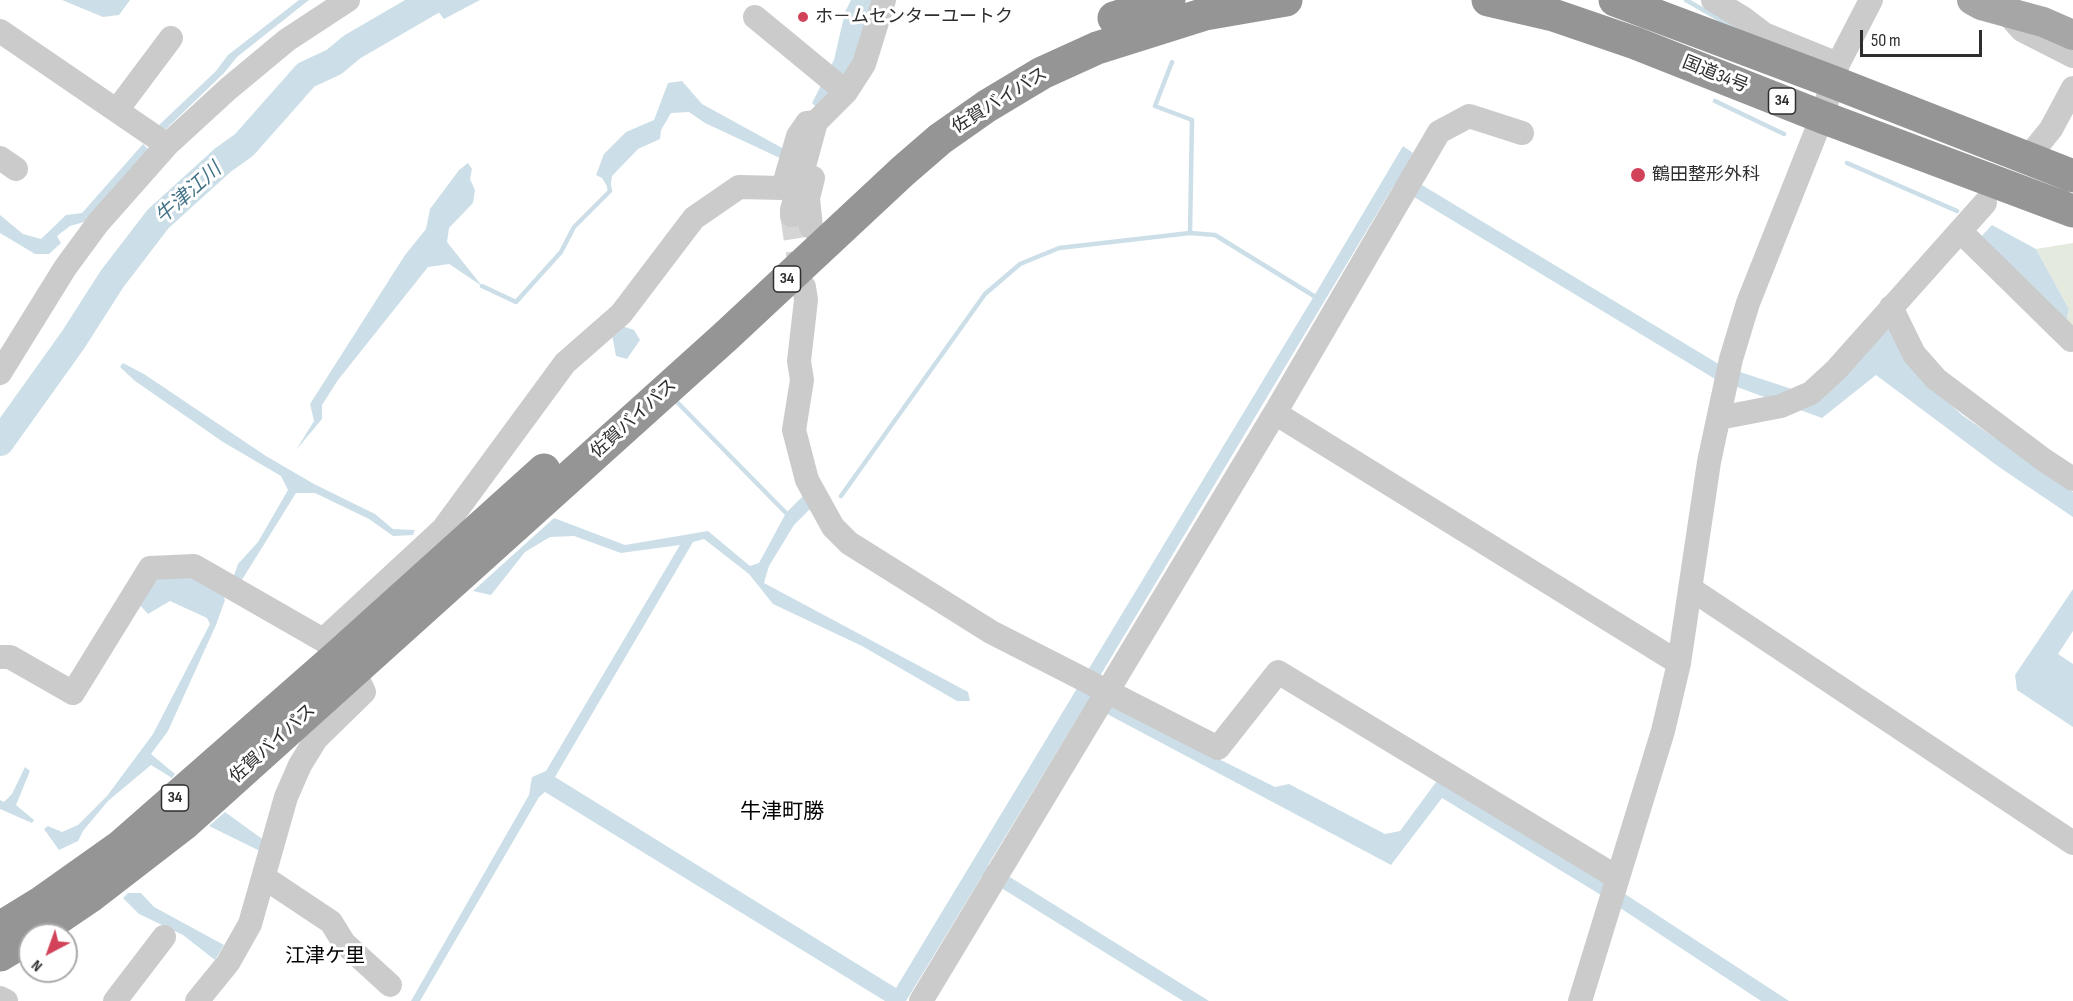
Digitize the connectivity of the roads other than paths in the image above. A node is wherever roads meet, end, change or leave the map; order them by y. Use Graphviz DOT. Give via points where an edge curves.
graph roads {
  1 [pos="348,0"];
  2 [pos="884,0"];
  3 [pos="1169,0"];
  4 [pos="1286,0"];
  5 [pos="1488,0"];
  6 [pos="1615,0"];
  7 [pos="1713,0"];
  8 [pos="1871,0"];
  9 [pos="1972,0"];
  10 [pos="2004,6"];
  11 [pos="755,17"];
  12 [pos="0,30"];
  13 [pos="2073,35"];
  14 [pos="171,38"];
  15 [pos="2073,56"];
  16 [pos="1835,73"];
  17 [pos="2073,88"];
  18 [pos="846,92"];
  19 [pos="117,111"];
  20 [pos="823,116"];
  21 [pos="1822,117"];
  22 [pos="1522,133"];
  23 [pos="157,139"];
  24 [pos="2034,150"];
  25 [pos="2073,176"];
  26 [pos="1985,203"];
  27 [pos="2073,211"];
  28 [pos="1960,231"];
  29 [pos="806,232"];
  30 [pos="804,287"];
  31 [pos="1896,317"];
  32 [pos="2071,340"];
  33 [pos="0,373"];
  34 [pos="802,380"];
  35 [pos="1275,413"];
  36 [pos="1719,418"];
  37 [pos="2073,479"];
  38 [pos="471,490"];
  39 [pos="492,516"];
  40 [pos="1691,589"];
  41 [pos="339,655"];
  42 [pos="0,657"];
  43 [pos="1679,663"];
  44 [pos="1095,686"];
  45 [pos="2073,843"];
  46 [pos="265,878"];
  47 [pos="1618,878"];
  48 [pos="51,923"];
  49 [pos="0,928"];
  50 [pos="164,937"];
  51 [pos="18,944"];
  52 [pos="0,955"];
  53 [pos="390,985"];
  54 [pos="0,998"];
  55 [pos="6,1001"];
  56 [pos="115,1001"];
  57 [pos="197,1001"];
  58 [pos="921,1001"];
  59 [pos="1580,1001"];
  1 -- 23 [label="street" via="287,40 228,89"];
  2 -- 18 [label="street" via="864,64"];
  3 -- 29 [label="highway, 佐賀バイパス / 34" via="1058,43 967,93 912,133"];
  4 -- 29 [label="highway, 佐賀バイパス / 34" via="1205,14 1158,28 1096,48 1042,74 987,106"];
  5 -- 21 [label="highway, 国道34号 / 34" via="1553,15 1635,43"];
  6 -- 16 [label="highway, 国道34号 / 34"];
  7 -- 16 [label="street"];
  8 -- 16 [label="street"];
  9 -- 10 [label="main road" via="1981,5"];
  10 -- 13 [label="main road"];
  10 -- 15 [label="street" via="2022,30"];
  11 -- 18 [label="street"];
  12 -- 19 [label="street"];
  14 -- 19 [label="street"];
  16 -- 21 [label="street"];
  16 -- 25 [label="highway, 国道34号 / 34"];
  17 -- 24 [label="street" via="2051,129"];
  18 -- 20 [label="street"];
  19 -- 23 [label="street"];
  20 -- 29 [label="street"];
  20 -- 38 [label="street" via="807,123 798,136 783,188 739,187 694,218 621,314 565,363"];
  21 -- 27 [label="highway, 国道34号 / 34"];
  21 -- 36 [label="street" via="1748,303"];
  22 -- 35 [label="street" via="1468,116 1439,132"];
  23 -- 33 [label="street" via="65,268"];
  26 -- 28 [label="street"];
  28 -- 31 [label="street"];
  28 -- 32 [label="street"];
  29 -- 34 [label="street" via="819,291 814,362"];
  29 -- 39 [label="highway, 佐賀バイパス / 34"];
  29 -- 41 [label="highway, 佐賀バイパス / 34" via="716,345"];
  30 -- 34 [label="street" via="799,362"];
  31 -- 36 [label="street" via="1811,393 1781,406"];
  31 -- 37 [label="street" via="1914,354 1936,379"];
  34 -- 44 [label="street" via="794,430 807,480 833,527 849,543 990,632"];
  35 -- 43 [label="street"];
  35 -- 44 [label="street"];
  36 -- 40 [label="street"];
  38 -- 39 [label="street"];
  38 -- 41 [label="street"];
  39 -- 41 [label="highway, 佐賀バイパス / 34"];
  40 -- 43 [label="street"];
  40 -- 45 [label="street"];
  41 -- 42 [label="street" via="194,566 150,568 73,693 10,657"];
  41 -- 46 [label="street" via="364,692 316,739 300,765 286,797"];
  41 -- 48 [label="highway, 佐賀バイパス / 34" via="184,824"];
  41 -- 49 [label="highway, 佐賀バイパス / 34" via="121,846"];
  43 -- 47 [label="street" via="1663,731"];
  44 -- 47 [label="street" via="1218,748 1278,672"];
  44 -- 58 [label="street" via="1094,715"];
  46 -- 53 [label="street" via="331,922 344,942"];
  46 -- 57 [label="street" via="250,924 228,963"];
  47 -- 59 [label="street"];
  50 -- 56 [label="street"];
  51 -- 52 [label="highway, 佐賀バイパス / 34"];
  54 -- 55 [label="street"];
}
